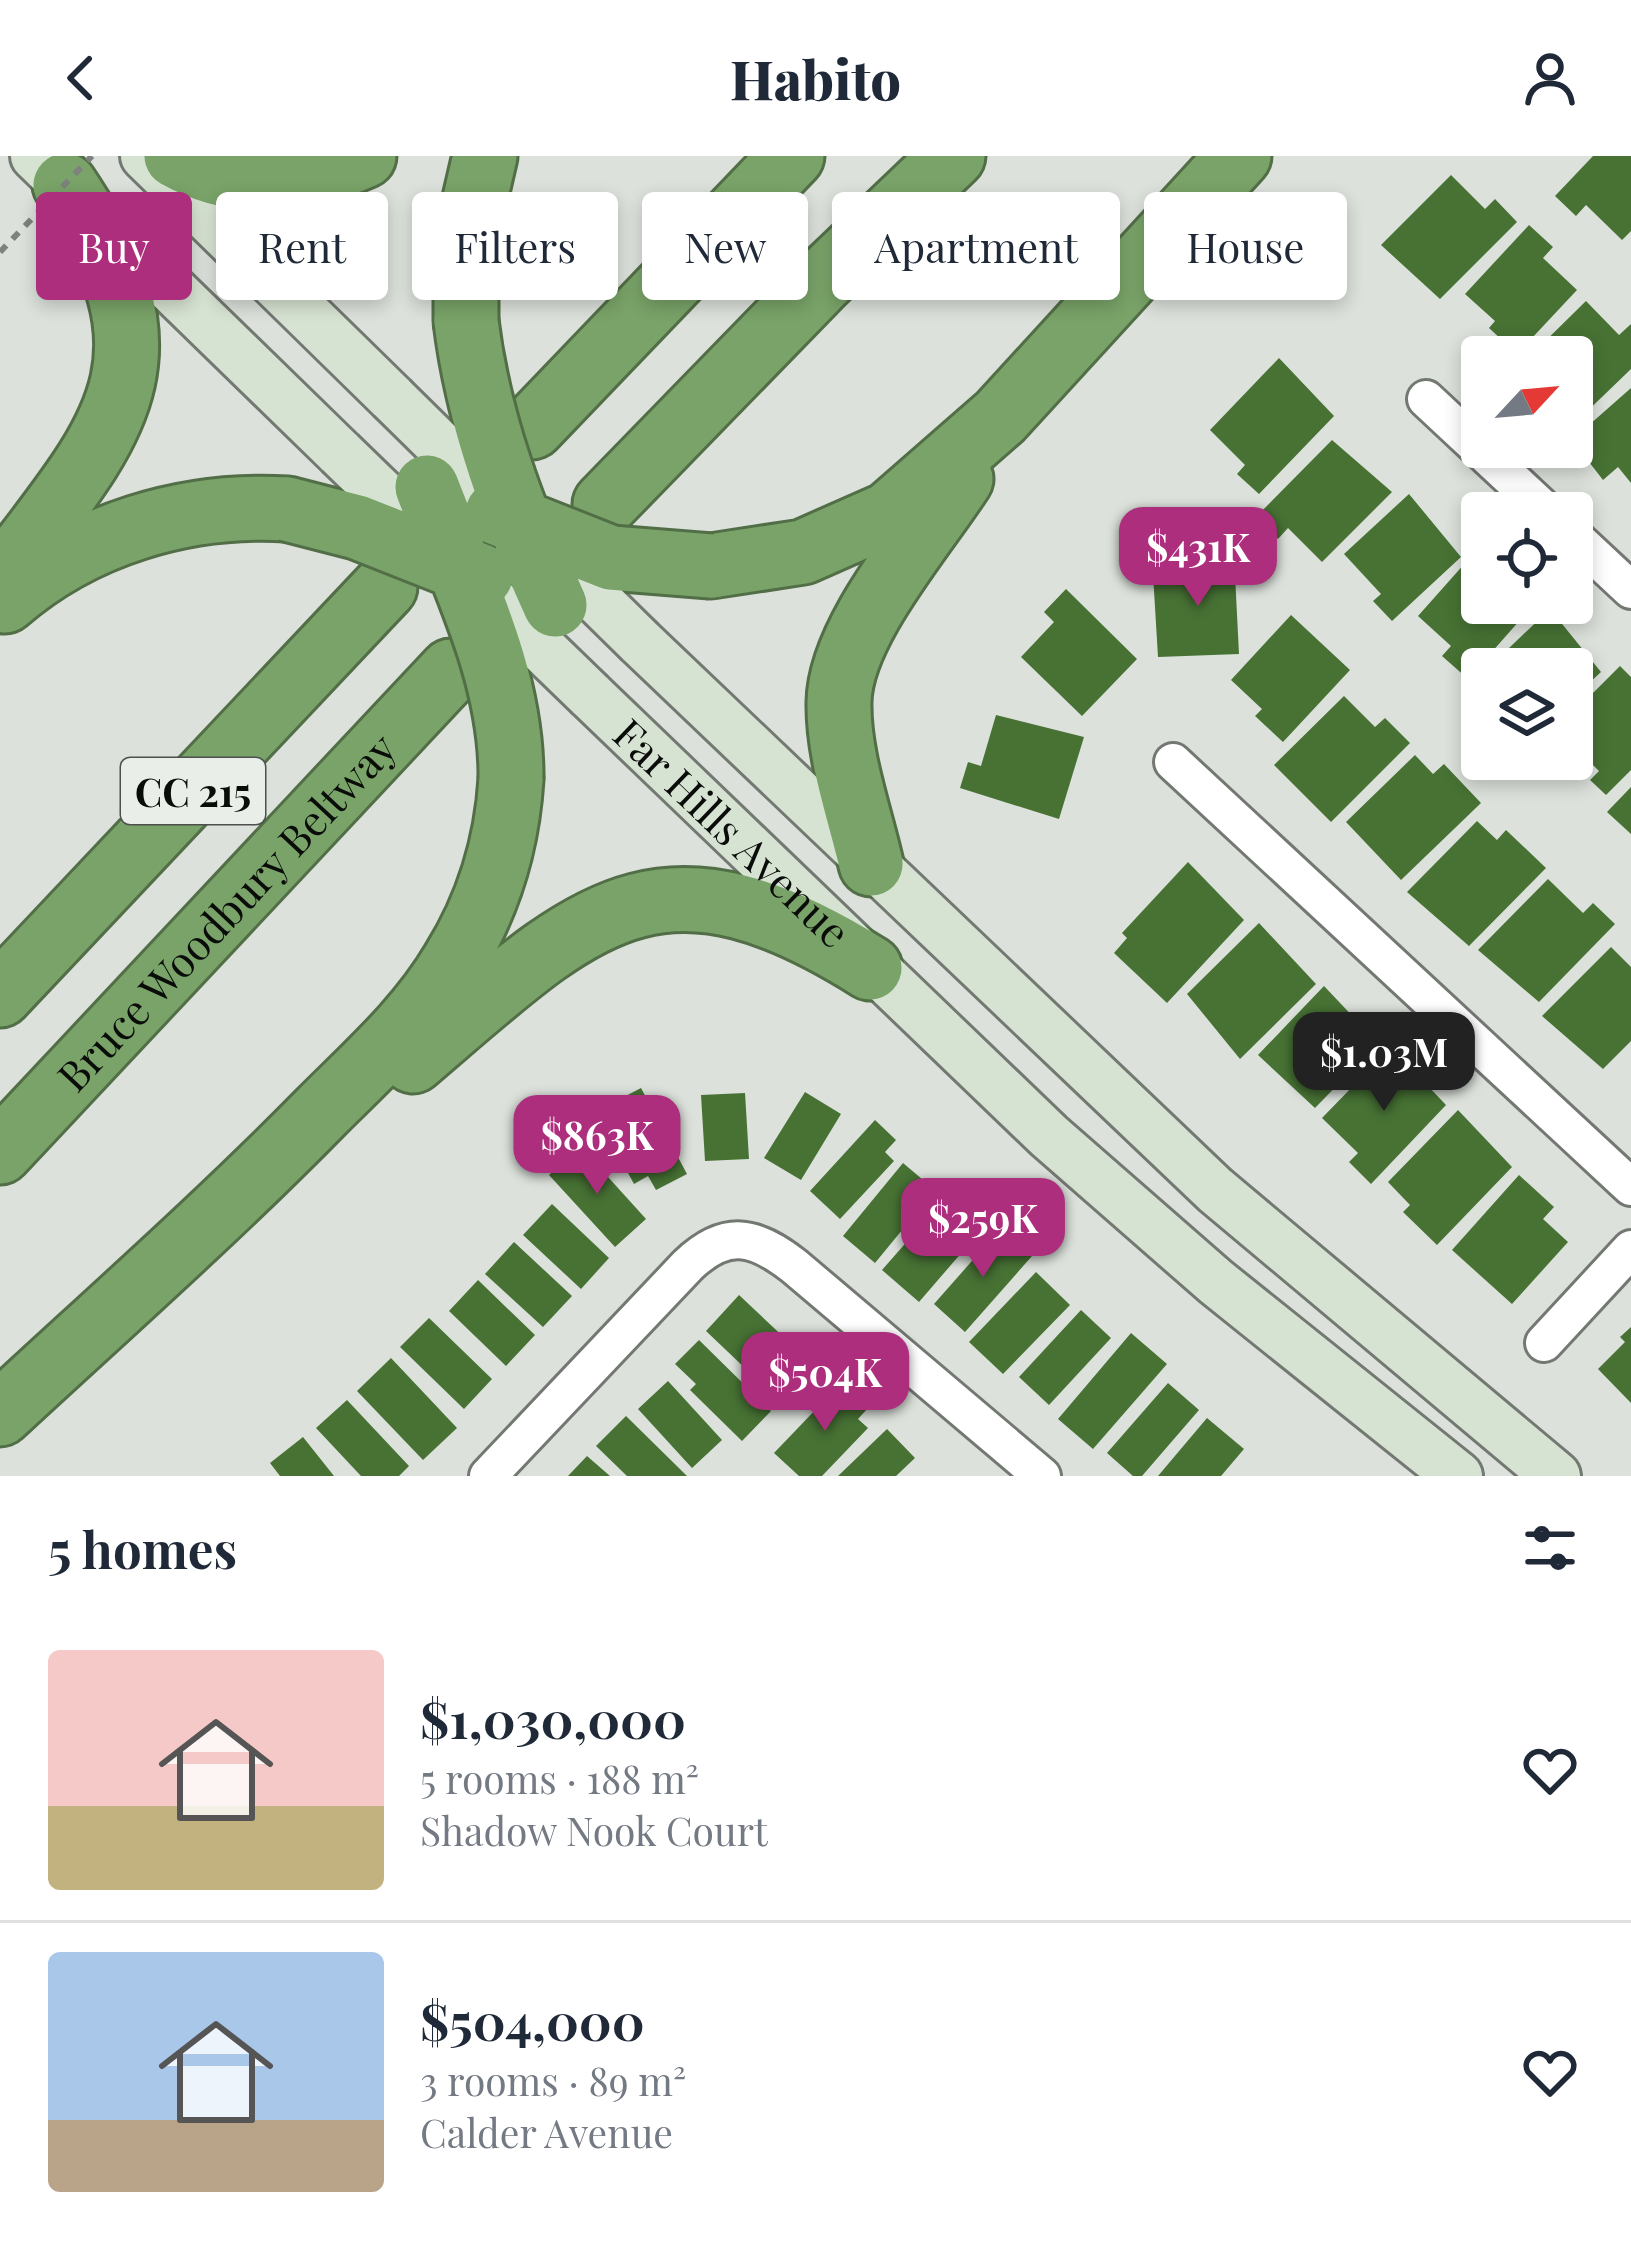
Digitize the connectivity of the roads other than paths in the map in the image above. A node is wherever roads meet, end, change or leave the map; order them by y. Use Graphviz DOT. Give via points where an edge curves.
graph roads {
  1 [pos="145,156"];
  2 [pos="176,156"];
  3 [pos="364,156"];
  4 [pos="485,156"];
  5 [pos="792,156"];
  6 [pos="953,156"];
  7 [pos="984,156"];
  8 [pos="1239,156"];
  9 [pos="64,166"];
  10 [pos="823,280"];
  11 [pos="392,398"];
  12 [pos="1426,399"];
  13 [pos="1000,417"];
  14 [pos="532,427"];
  15 [pos="340,453"];
  16 [pos="428,487"];
  17 [pos="1526,492"];
  18 [pos="605,504"];
  19 [pos="516,520"];
  20 [pos="1593,555"];
  21 [pos="458,567"];
  22 [pos="0,580"];
  23 [pos="385,587"];
  24 [pos="1631,590"];
  25 [pos="555,605"];
  26 [pos="0,606"];
  27 [pos="640,642"];
  28 [pos="451,671"];
  29 [pos="590,695"];
  30 [pos="1173,762"];
  31 [pos="871,864"];
  32 [pos="870,968"];
  33 [pos="0,994"];
  34 [pos="0,1152"];
  35 [pos="1631,1187"];
  36 [pos="236,1198"];
  37 [pos="1631,1249"];
  38 [pos="1544,1342"];
  39 [pos="0,1414"];
  40 [pos="488,1476"];
  41 [pos="1042,1476"];
  42 [pos="1458,1476"];
  43 [pos="1556,1476"];
  1 -- 11 [label="main road, Far Hills Avenue"];
  2 -- 3 [label="highway" via="215,175 254,181"];
  4 -- 19 [label="highway, bridge" via="466,238 466,321"];
  5 -- 14 [label="highway"];
  6 -- 10 [label="highway"];
  7 -- 10 [label="highway"];
  8 -- 13 [label="highway"];
  9 -- 15 [label="main road, Far Hills Avenue"];
  9 -- 22 [label="highway" via="119,304 124,386 96,451"];
  10 -- 18 [label="highway"];
  11 -- 16 [label="highway, bridge"];
  11 -- 19 [label="main road, Far Hills Avenue, bridge"];
  12 -- 17 [label="street"];
  13 -- 19 [label="highway, bridge" via="873,523 786,556 711,566 627,562"];
  13 -- 31 [label="highway" via="846,659 842,741"];
  15 -- 16 [label="highway, bridge"];
  15 -- 21 [label="main road, Far Hills Avenue, bridge"];
  16 -- 19 [label="highway, bridge"];
  16 -- 21 [label="highway, bridge"];
  19 -- 25 [label="highway, bridge"];
  19 -- 27 [label="main road, Far Hills Avenue, bridge"];
  20 -- 24 [label="street"];
  21 -- 25 [label="highway, bridge"];
  21 -- 26 [label="highway, bridge" via="357,526 287,509 205,511 127,531 57,563"];
  21 -- 29 [label="main road, Far Hills Avenue, bridge"];
  21 -- 36 [label="highway, bridge" via="504,694 511,779 491,884 444,978"];
  23 -- 33 [label="highway, CC 215"];
  25 -- 27 [label="highway, bridge"];
  25 -- 29 [label="highway, bridge"];
  27 -- 31 [label="main road, Far Hills Avenue"];
  28 -- 34 [label="highway, Bruce Woodbury Beltway / CC 215"];
  29 -- 32 [label="main road, Far Hills Avenue"];
  30 -- 35 [label="street"];
  31 -- 43 [label="main road, Far Hills Avenue" via="1215,1190"];
  32 -- 36 [label="highway" via="782,918 739,904 677,900 616,912 536,957"];
  32 -- 42 [label="main road, Far Hills Avenue" via="1198,1267"];
  36 -- 39 [label="highway"];
  37 -- 38 [label="street"];
  40 -- 41 [label="street" via="688,1265 736,1236 794,1266"];
}
